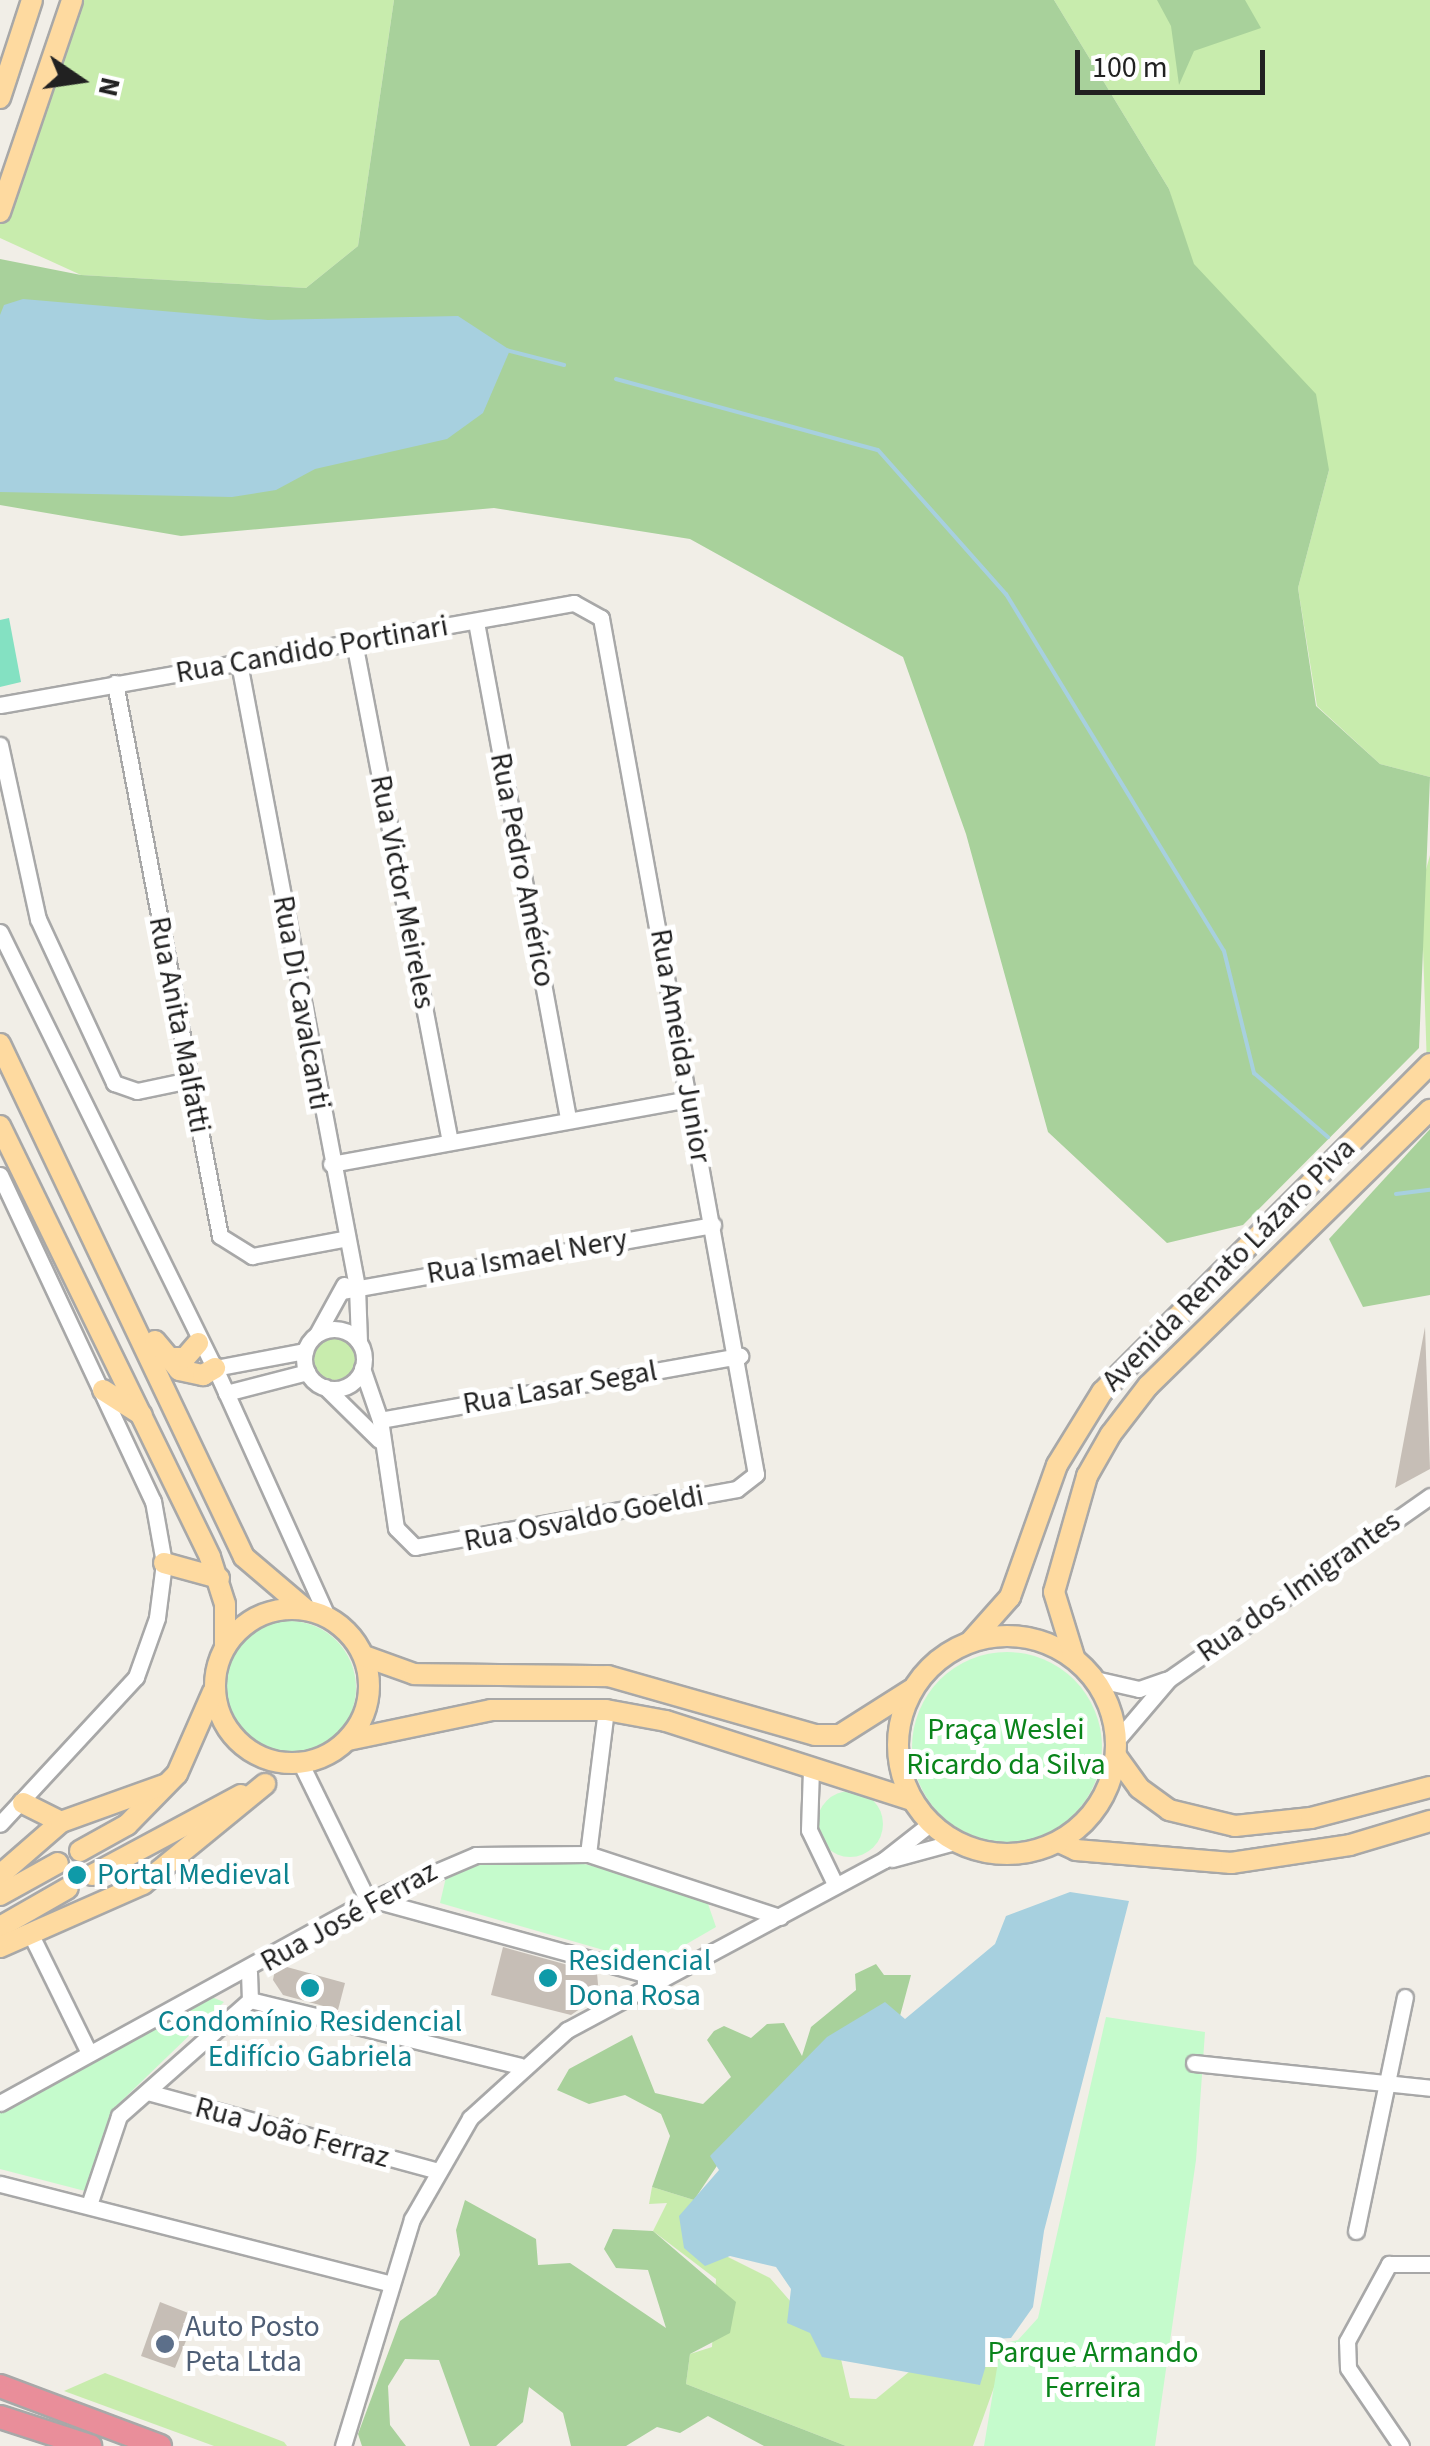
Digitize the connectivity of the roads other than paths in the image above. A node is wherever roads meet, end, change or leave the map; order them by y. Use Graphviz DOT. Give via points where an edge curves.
graph roads {
  1 [pos="32,0"];
  2 [pos="72,0"];
  3 [pos="0,98"];
  4 [pos="0,212"];
  5 [pos="595,610"];
  6 [pos="476,622"];
  7 [pos="354,642"];
  8 [pos="238,663"];
  9 [pos="115,683"];
  10 [pos="27,701"];
  11 [pos="0,704"];
  12 [pos="0,717"];
  13 [pos="0,746"];
  14 [pos="0,932"];
  15 [pos="0,1044"];
  16 [pos="1430,1064"];
  17 [pos="189,1080"];
  18 [pos="689,1099"];
  19 [pos="1430,1110"];
  20 [pos="568,1118"];
  21 [pos="0,1126"];
  22 [pos="450,1142"];
  23 [pos="331,1164"];
  24 [pos="57,1168"];
  25 [pos="0,1175"];
  26 [pos="713,1225"];
  27 [pos="343,1239"];
  28 [pos="66,1268"];
  29 [pos="349,1283"];
  30 [pos="125,1304"];
  31 [pos="317,1334"];
  32 [pos="359,1342"];
  33 [pos="198,1343"];
  34 [pos="305,1351"];
  35 [pos="740,1356"];
  36 [pos="165,1358"];
  37 [pos="215,1368"];
  38 [pos="362,1368"];
  39 [pos="308,1372"];
  40 [pos="326,1388"];
  41 [pos="103,1390"];
  42 [pos="226,1393"];
  43 [pos="143,1416"];
  44 [pos="380,1420"];
  45 [pos="381,1443"];
  46 [pos="751,1482"];
  47 [pos="1430,1496"];
  48 [pos="164,1563"];
  49 [pos="219,1578"];
  50 [pos="305,1609"];
  51 [pos="327,1616"];
  52 [pos="971,1641"];
  53 [pos="225,1647"];
  54 [pos="364,1656"];
  55 [pos="1074,1657"];
  56 [pos="1095,1678"];
  57 [pos="1169,1679"];
  58 [pos="215,1685"];
  59 [pos="915,1686"];
  60 [pos="606,1710"];
  61 [pos="348,1740"];
  62 [pos="1117,1748"];
  63 [pos="298,1764"];
  64 [pos="810,1770"];
  65 [pos="265,1784"];
  66 [pos="166,1785"];
  67 [pos="1430,1787"];
  68 [pos="912,1800"];
  69 [pos="23,1803"];
  70 [pos="1430,1821"];
  71 [pos="61,1822"];
  72 [pos="931,1823"];
  73 [pos="0,1824"];
  74 [pos="955,1842"];
  75 [pos="1059,1842"];
  76 [pos="80,1851"];
  77 [pos="588,1854"];
  78 [pos="884,1860"];
  79 [pos="58,1864"];
  80 [pos="0,1875"];
  81 [pos="92,1875"];
  82 [pos="835,1884"];
  83 [pos="68,1888"];
  84 [pos="0,1895"];
  85 [pos="373,1901"];
  86 [pos="780,1917"];
  87 [pos="0,1927"];
  88 [pos="32,1938"];
  89 [pos="0,1948"];
  90 [pos="249,1972"];
  91 [pos="656,1977"];
  92 [pos="1405,1998"];
  93 [pos="250,2000"];
  94 [pos="88,2051"];
  95 [pos="1194,2063"];
  96 [pos="520,2066"];
  97 [pos="1389,2083"];
  98 [pos="1430,2088"];
  99 [pos="151,2093"];
  100 [pos="0,2104"];
  101 [pos="435,2170"];
  102 [pos="0,2184"];
  103 [pos="89,2205"];
  104 [pos="1356,2230"];
  105 [pos="1430,2264"];
  106 [pos="388,2283"];
  107 [pos="0,2386"];
  108 [pos="0,2417"];
  109 [pos="90,2446"];
  110 [pos="160,2446"];
  111 [pos="342,2446"];
  112 [pos="1401,2446"];
  1 -- 3 [label="main road"];
  2 -- 4 [label="main road"];
  5 -- 6 [label="street, Rua Candido Portinari" via="574,602"];
  5 -- 18 [label="street, Rua Ameida Junior"];
  6 -- 7 [label="street, Rua Candido Portinari"];
  6 -- 20 [label="street, Rua Pedro Américo"];
  7 -- 8 [label="street, Rua Candido Portinari"];
  7 -- 22 [label="street, Rua Victor Meireles"];
  8 -- 9 [label="street, Rua Candido Portinari"];
  8 -- 23 [label="street, Rua Di Cavalcanti"];
  9 -- 10 [label="street, Rua Candido Portinari"];
  9 -- 17 [label="street, Rua Anita Malfatti"];
  10 -- 11 [label="street, Rua Candido Portinari"];
  10 -- 12 [label="street, Rua Candido Portinari"];
  13 -- 17 [label="street" via="38,919 114,1082 137,1091"];
  14 -- 33 [label="street"];
  15 -- 24 [label="main road"];
  16 -- 52 [label="main road, Avenida Renato Lázaro Piva" via="1102,1392 1057,1465 1010,1597"];
  17 -- 27 [label="street, Rua Anita Malfatti" via="228,1246 252,1256"];
  18 -- 20 [label="street"];
  18 -- 26 [label="street, Rua Ameida Junior"];
  19 -- 55 [label="main road, Avenida Renato Lázaro Piva" via="1148,1386 1112,1434 1081,1493 1054,1592"];
  20 -- 22 [label="street"];
  21 -- 28 [label="main road"];
  22 -- 23 [label="street"];
  23 -- 27 [label="street, Rua Di Cavalcanti"];
  24 -- 28 [label="main road" via="25,1111 12,1111"];
  24 -- 30 [label="main road"];
  25 -- 41 [label="street"];
  26 -- 29 [label="street, Rua Ismael Nery"];
  26 -- 35 [label="street, Rua Ameida Junior"];
  27 -- 29 [label="street, Rua Di Cavalcanti"];
  28 -- 43 [label="main road"];
  29 -- 31 [label="street"];
  29 -- 32 [label="street, Rua Di Cavalcanti"];
  30 -- 36 [label="main road"];
  30 -- 50 [label="main road" via="244,1557"];
  31 -- 32 [label="street" via="340,1329"];
  31 -- 34 [label="street"];
  32 -- 38 [label="street"];
  33 -- 36 [label="main road" via="185,1358"];
  33 -- 37 [label="street"];
  34 -- 37 [label="street"];
  34 -- 39 [label="street"];
  35 -- 44 [label="street, Rua Lasar Segal"];
  35 -- 46 [label="street, Rua Ameida Junior" via="757,1467"];
  36 -- 37 [label="main road" via="192,1374"];
  37 -- 42 [label="street"];
  38 -- 40 [label="street" via="352,1383"];
  38 -- 44 [label="street"];
  39 -- 40 [label="street"];
  39 -- 42 [label="street"];
  40 -- 45 [label="street"];
  41 -- 43 [label="main road"];
  41 -- 48 [label="street" via="153,1501"];
  42 -- 51 [label="street"];
  43 -- 49 [label="main road"];
  44 -- 45 [label="street"];
  45 -- 46 [label="street, Rua Osvaldo Goeldi" via="396,1528 416,1547"];
  47 -- 57 [label="street, Rua dos Imigrantes"];
  48 -- 49 [label="main road"];
  48 -- 69 [label="street" via="157,1618 136,1677"];
  49 -- 53 [label="main road"];
  50 -- 51 [label="main road"];
  50 -- 53 [label="main road" via="259,1616"];
  51 -- 54 [label="main road"];
  52 -- 55 [label="main road" via="1024,1636"];
  52 -- 59 [label="main road" via="939,1658"];
  53 -- 58 [label="main road"];
  54 -- 59 [label="main road" via="414,1674 608,1676 815,1736 840,1735 900,1702"];
  54 -- 61 [label="main road" via="364,1715"];
  55 -- 56 [label="main road"];
  56 -- 57 [label="street, Rua dos Imigrantes" via="1138,1689"];
  56 -- 62 [label="main road"];
  57 -- 62 [label="street, Rua dos Imigrantes"];
  58 -- 63 [label="main road" via="221,1718 238,1743 264,1759"];
  58 -- 66 [label="main road" via="202,1732"];
  59 -- 68 [label="main road" via="900,1722 899,1762"];
  60 -- 61 [label="main road" via="490,1710"];
  60 -- 64 [label="main road" via="666,1720"];
  60 -- 77 [label="street"];
  61 -- 63 [label="main road"];
  62 -- 67 [label="main road" via="1139,1788 1168,1810 1236,1826 1310,1818"];
  62 -- 75 [label="main road" via="1100,1803"];
  63 -- 65 [label="main road"];
  63 -- 85 [label="street"];
  64 -- 68 [label="main road"];
  64 -- 82 [label="street" via="808,1830"];
  65 -- 81 [label="main road"];
  65 -- 88 [label="main road" via="143,1884"];
  66 -- 71 [label="main road"];
  66 -- 76 [label="main road" via="127,1825"];
  68 -- 72 [label="main road"];
  69 -- 71 [label="main road"];
  69 -- 73 [label="street"];
  70 -- 75 [label="main road" via="1350,1846 1231,1863 1076,1850"];
  71 -- 80 [label="main road"];
  72 -- 74 [label="main road"];
  72 -- 78 [label="street"];
  74 -- 75 [label="main road" via="1000,1855"];
  74 -- 78 [label="street"];
  77 -- 85 [label="street, Rua José Ferraz" via="476,1855"];
  77 -- 86 [label="street, Rua José Ferraz"];
  78 -- 82 [label="street"];
  79 -- 84 [label="main road"];
  82 -- 86 [label="street"];
  83 -- 87 [label="main road"];
  85 -- 90 [label="street, Rua José Ferraz"];
  85 -- 91 [label="street"];
  86 -- 91 [label="street"];
  88 -- 89 [label="main road"];
  88 -- 94 [label="street"];
  90 -- 93 [label="street"];
  90 -- 94 [label="street, Rua José Ferraz"];
  91 -- 96 [label="street"];
  92 -- 97 [label="street"];
  93 -- 96 [label="street"];
  93 -- 99 [label="street"];
  94 -- 100 [label="street, Rua José Ferraz"];
  95 -- 97 [label="street"];
  96 -- 101 [label="street" via="470,2118"];
  97 -- 98 [label="street"];
  97 -- 104 [label="street"];
  99 -- 101 [label="street, Rua João Ferraz"];
  99 -- 103 [label="street" via="119,2116"];
  101 -- 106 [label="street"];
  102 -- 103 [label="street"];
  103 -- 106 [label="street"];
  105 -- 112 [label="street" via="1389,2264 1347,2341 1348,2368"];
  106 -- 111 [label="street"];
  107 -- 110 [label="highway"];
  108 -- 109 [label="highway"];
}
